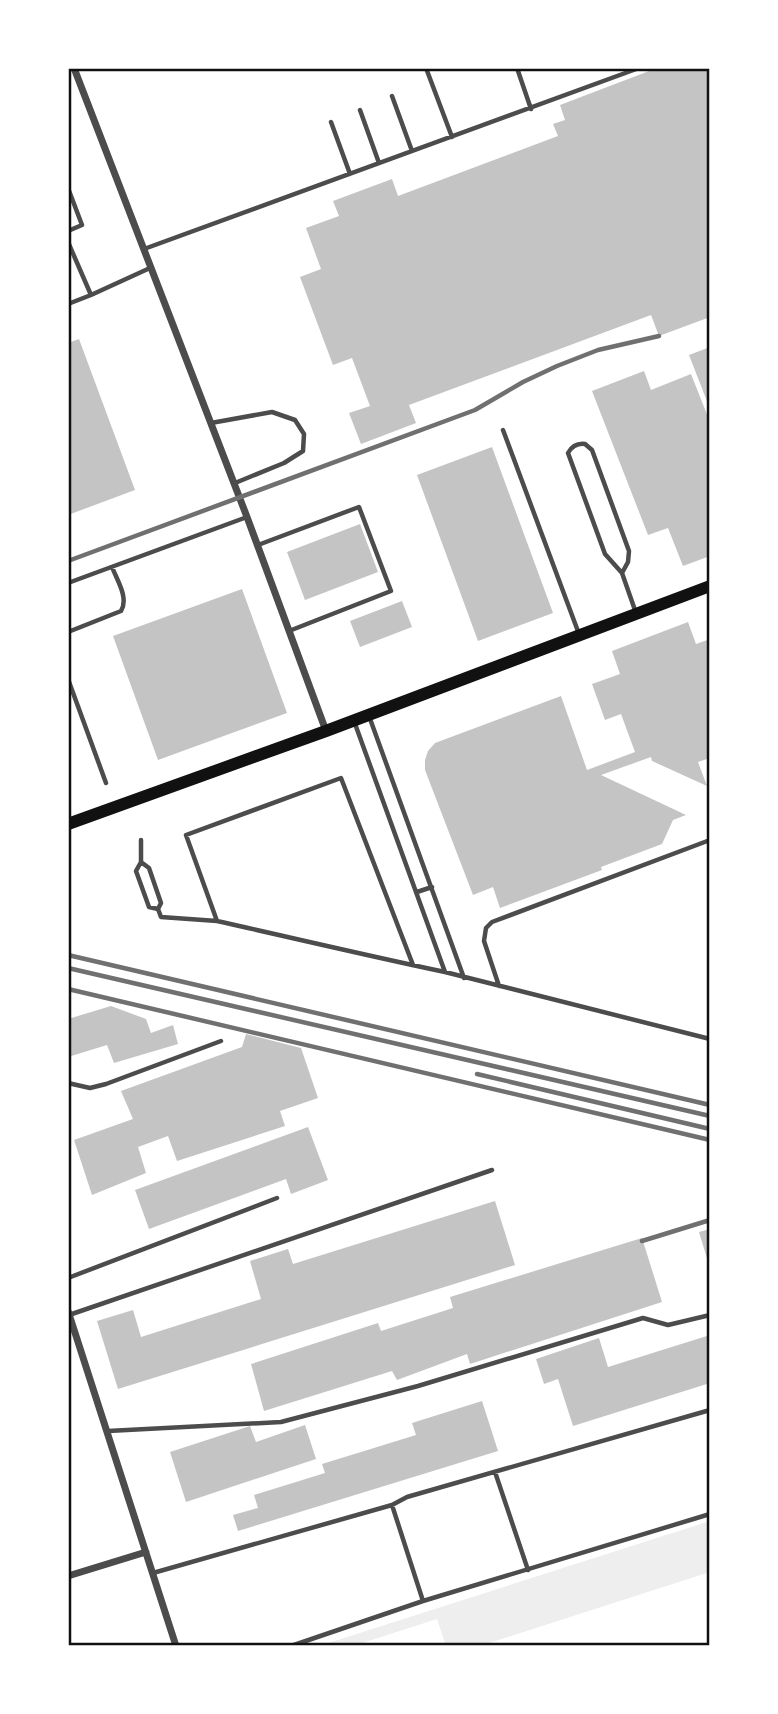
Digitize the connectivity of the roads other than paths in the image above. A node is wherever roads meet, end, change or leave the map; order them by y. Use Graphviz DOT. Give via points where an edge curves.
graph roads {
  1 [pos="74,68"];
  2 [pos="426,68"];
  3 [pos="517,68"];
  4 [pos="639,68"];
  5 [pos="392,96"];
  6 [pos="531,108"];
  7 [pos="360,110"];
  8 [pos="331,122"];
  9 [pos="452,137"];
  10 [pos="411,151"];
  11 [pos="379,163"];
  12 [pos="349,174"];
  13 [pos="68,188"];
  14 [pos="68,231"];
  15 [pos="68,242"];
  16 [pos="144,249"];
  17 [pos="151,268"];
  18 [pos="91,295"];
  19 [pos="68,304"];
  20 [pos="211,423"];
  21 [pos="503,430"];
  22 [pos="234,483"];
  23 [pos="247,517"];
  24 [pos="257,546"];
  25 [pos="112,567"];
  26 [pos="622,573"];
  27 [pos="68,583"];
  28 [pos="710,586"];
  29 [pos="636,614"];
  30 [pos="289,631"];
  31 [pos="68,632"];
  32 [pos="580,635"];
  33 [pos="68,679"];
  34 [pos="368,715"];
  35 [pos="354,721"];
  36 [pos="326,731"];
  37 [pos="106,783"];
  38 [pos="68,824"];
  39 [pos="141,840"];
  40 [pos="710,840"];
  41 [pos="141,862"];
  42 [pos="432,887"];
  43 [pos="417,892"];
  44 [pos="158,909"];
  45 [pos="217,921"];
  46 [pos="413,965"];
  47 [pos="445,972"];
  48 [pos="464,979"];
  49 [pos="500,986"];
  50 [pos="710,1039"];
  51 [pos="221,1041"];
  52 [pos="68,1083"];
  53 [pos="492,1170"];
  54 [pos="277,1198"];
  55 [pos="68,1278"];
  56 [pos="69,1313"];
  57 [pos="710,1315"];
  58 [pos="710,1410"];
  59 [pos="107,1431"];
  60 [pos="495,1472"];
  61 [pos="392,1505"];
  62 [pos="710,1514"];
  63 [pos="145,1552"];
  64 [pos="528,1570"];
  65 [pos="153,1573"];
  66 [pos="68,1576"];
  67 [pos="423,1601"];
  68 [pos="176,1646"];
  69 [pos="291,1646"];
  1 -- 16 [label="street"];
  2 -- 9 [label="lane"];
  3 -- 6 [label="lane"];
  4 -- 6 [label="lane"];
  5 -- 10 [label="lane"];
  6 -- 9 [label="lane"];
  7 -- 11 [label="lane"];
  8 -- 12 [label="lane"];
  9 -- 10 [label="lane"];
  10 -- 11 [label="lane"];
  11 -- 12 [label="lane"];
  12 -- 16 [label="lane"];
  13 -- 14 [label="lane" via="82,225"];
  15 -- 18 [label="lane"];
  16 -- 17 [label="street"];
  17 -- 18 [label="lane"];
  17 -- 20 [label="street"];
  18 -- 19 [label="lane"];
  20 -- 22 [label="street"];
  20 -- 22 [label="lane" via="272,412 295,419 304,434 303,451 284,464"];
  21 -- 32 [label="lane"];
  22 -- 23 [label="street"];
  23 -- 24 [label="street"];
  23 -- 25 [label="lane"];
  24 -- 30 [label="street"];
  24 -- 30 [label="lane" via="359,507 391,591"];
  25 -- 27 [label="lane"];
  25 -- 31 [label="lane" via="124,599 121,611"];
  26 -- 26 [label="lane" via="605,554 568,453 579,443 592,450 629,551"];
  26 -- 29 [label="lane"];
  28 -- 29 [label="main road"];
  29 -- 32 [label="main road"];
  30 -- 36 [label="street"];
  32 -- 34 [label="main road"];
  33 -- 37 [label="lane"];
  34 -- 35 [label="main road"];
  34 -- 42 [label="lane"];
  35 -- 36 [label="main road"];
  35 -- 43 [label="lane"];
  36 -- 38 [label="main road"];
  39 -- 41 [label="lane"];
  40 -- 49 [label="lane" via="492,922 485,928 484,941"];
  41 -- 44 [label="lane" via="149,868 161,903"];
  41 -- 44 [label="lane" via="136,871 149,907"];
  42 -- 43 [label="lane"];
  42 -- 48 [label="lane"];
  43 -- 47 [label="lane"];
  44 -- 45 [label="lane" via="161,917"];
  45 -- 46 [label="lane"];
  45 -- 46 [label="lane" via="186,835 341,778"];
  46 -- 47 [label="lane"];
  47 -- 48 [label="lane"];
  48 -- 49 [label="lane"];
  49 -- 50 [label="lane"];
  51 -- 52 [label="lane" via="106,1084 90,1088"];
  53 -- 56 [label="lane"];
  54 -- 55 [label="lane"];
  56 -- 59 [label="street"];
  57 -- 59 [label="lane" via="668,1325 643,1318 281,1422"];
  58 -- 60 [label="lane"];
  59 -- 63 [label="street"];
  60 -- 61 [label="lane"];
  60 -- 64 [label="lane"];
  61 -- 65 [label="lane"];
  61 -- 67 [label="lane"];
  62 -- 64 [label="lane"];
  63 -- 65 [label="street"];
  63 -- 66 [label="street"];
  64 -- 67 [label="lane"];
  65 -- 68 [label="street"];
  67 -- 69 [label="lane"];
}
